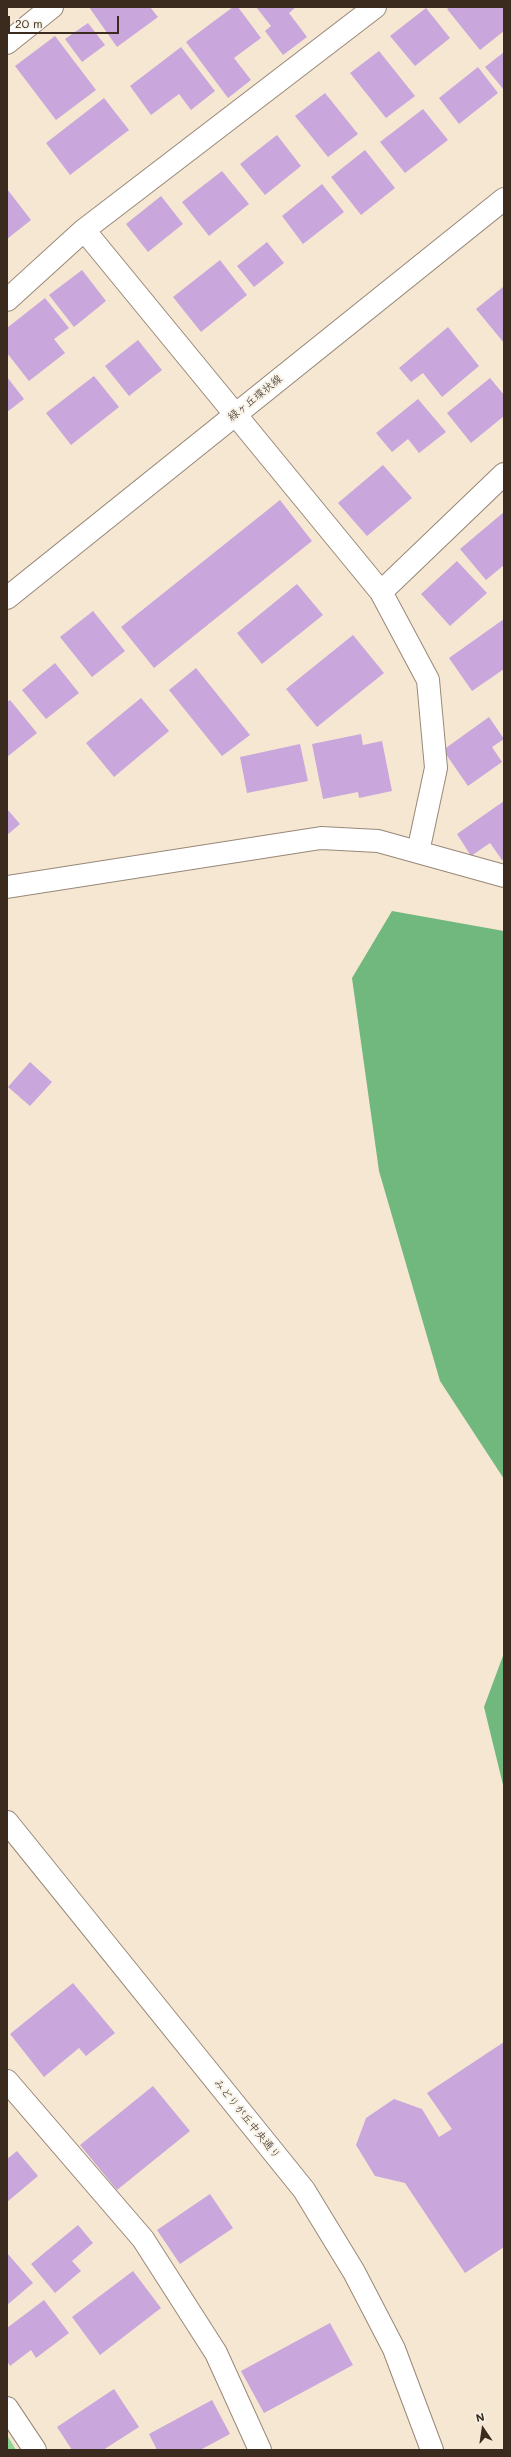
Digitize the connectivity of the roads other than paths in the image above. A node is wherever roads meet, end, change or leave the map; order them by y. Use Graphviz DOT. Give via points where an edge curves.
graph roads {
  1 [pos="52,7"];
  2 [pos="375,7"];
  3 [pos="7,43"];
  4 [pos="504,199"];
  5 [pos="84,230"];
  6 [pos="7,300"];
  7 [pos="234,414"];
  8 [pos="504,474"];
  9 [pos="380,592"];
  10 [pos="7,598"];
  11 [pos="418,852"];
  12 [pos="504,876"];
  13 [pos="7,887"];
  14 [pos="7,1822"];
  15 [pos="7,2081"];
  16 [pos="7,2408"];
  17 [pos="35,2450"];
  18 [pos="260,2450"];
  19 [pos="432,2450"];
  1 -- 3 [label="street"];
  2 -- 5 [label="street"];
  4 -- 7 [label="street, 緑ヶ丘環状線"];
  5 -- 6 [label="street"];
  5 -- 7 [label="street"];
  7 -- 9 [label="street"];
  7 -- 10 [label="street, 緑ヶ丘環状線"];
  8 -- 9 [label="street"];
  9 -- 11 [label="street" via="428,680 436,768"];
  11 -- 12 [label="street"];
  11 -- 13 [label="street" via="378,841 321,838"];
  14 -- 19 [label="street, みどりが丘中央通り" via="304,2190 354,2272 394,2348"];
  15 -- 18 [label="street" via="143,2239 216,2353"];
  16 -- 17 [label="street"];
}
